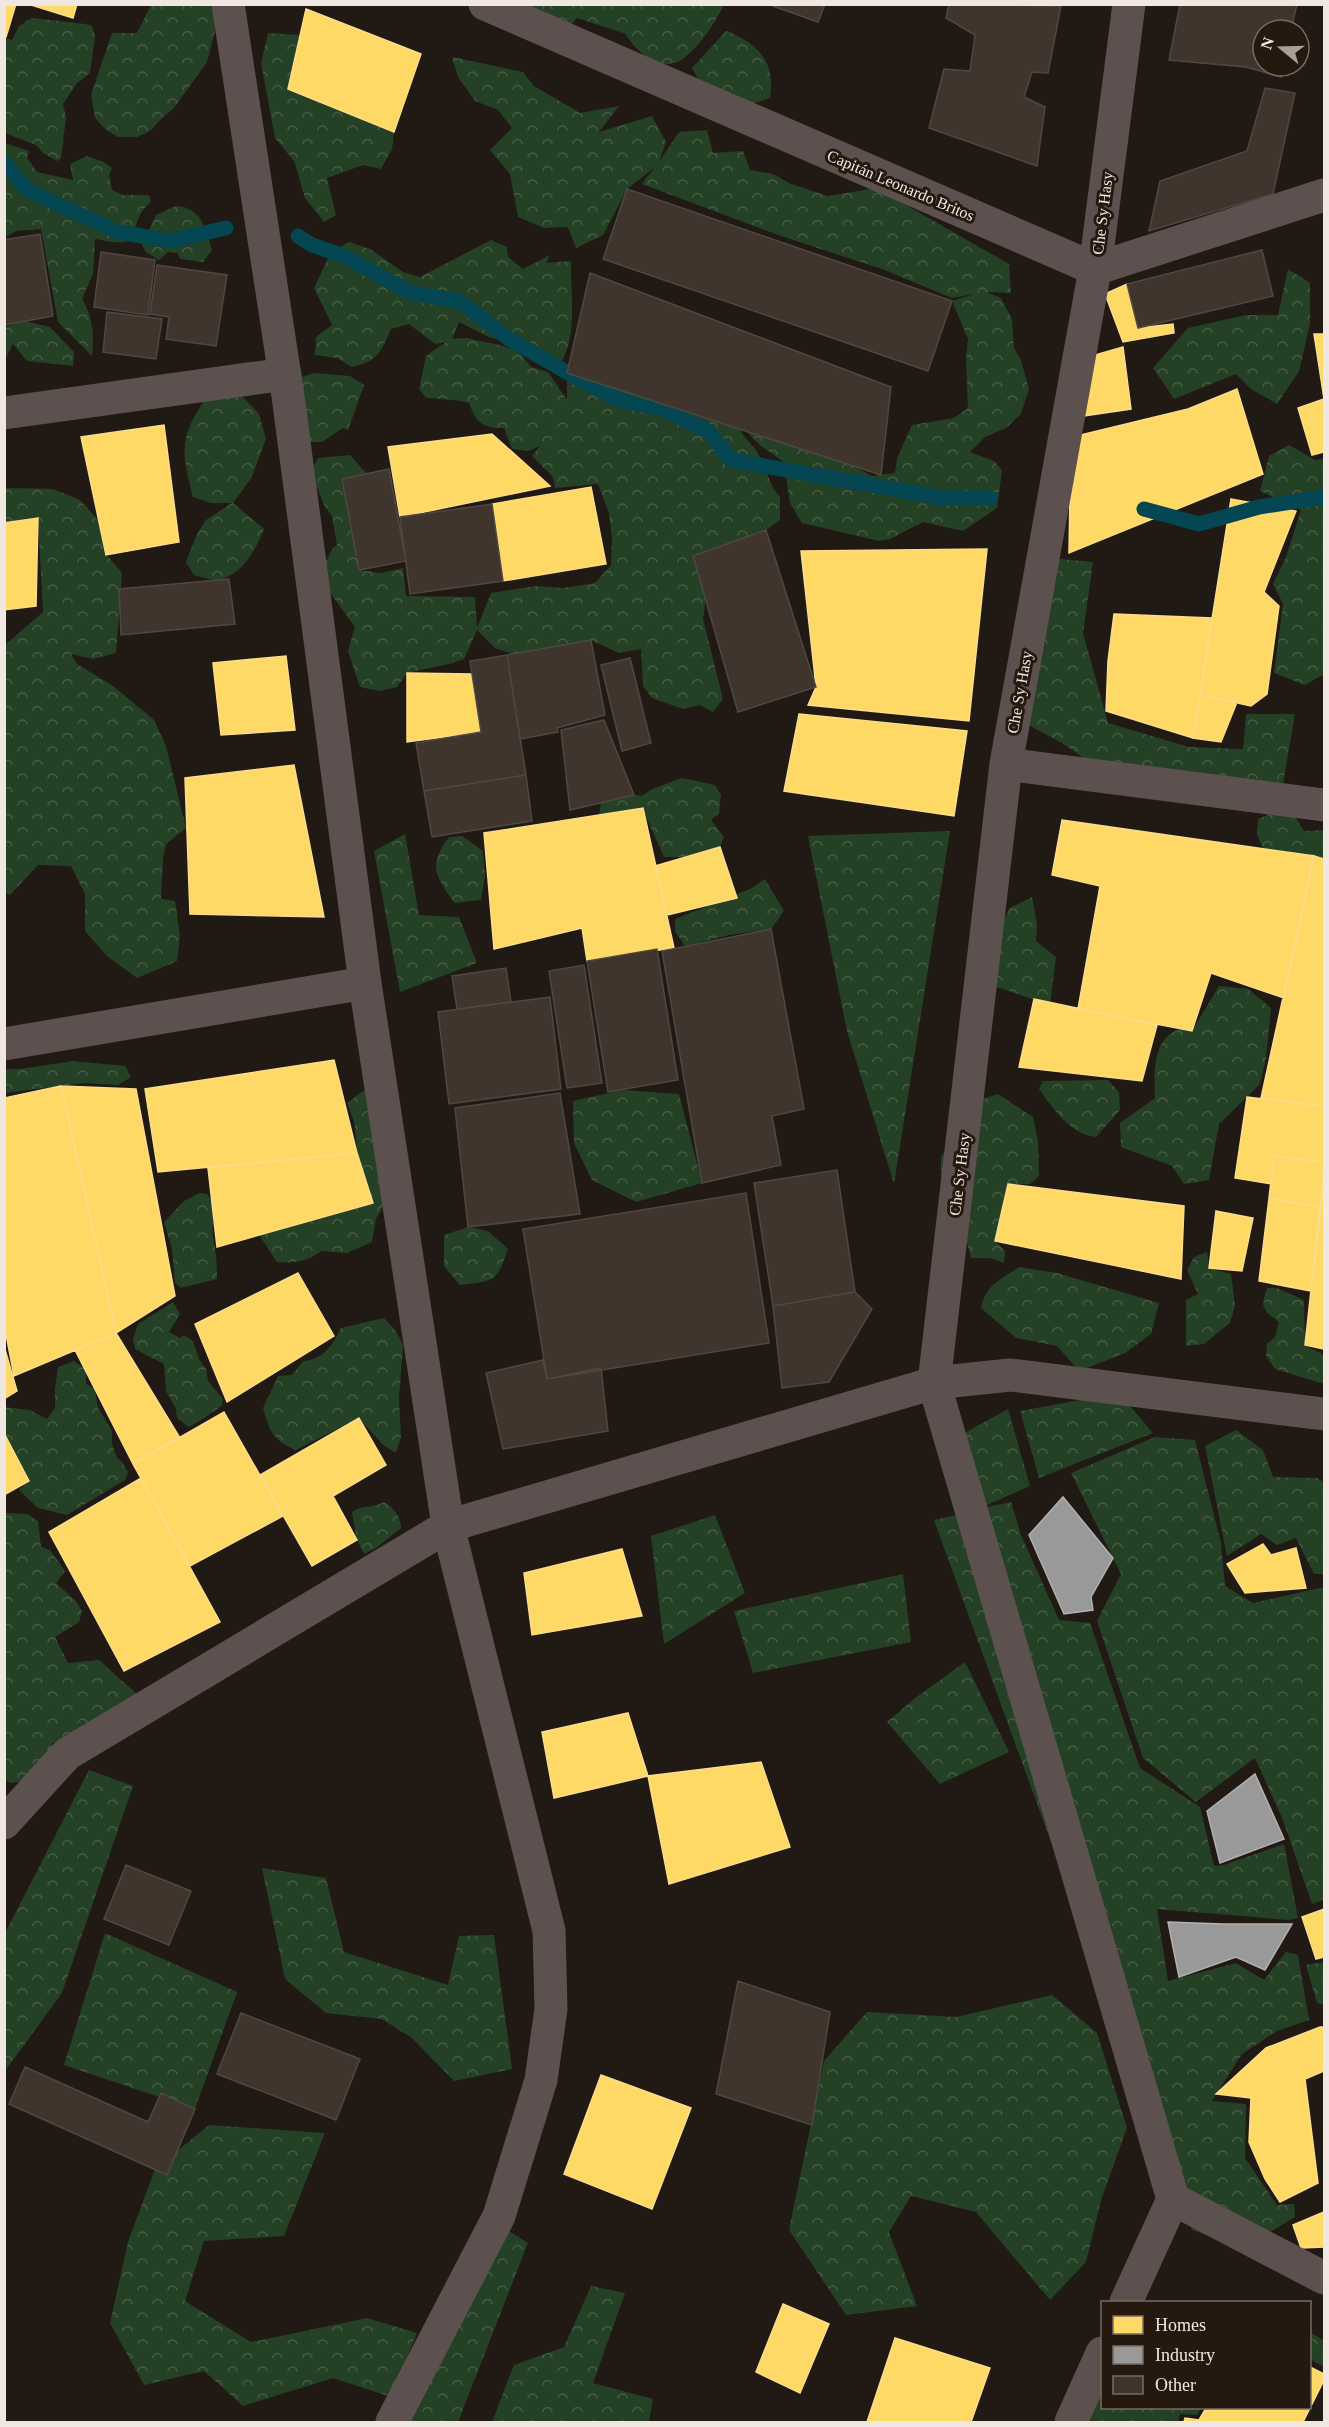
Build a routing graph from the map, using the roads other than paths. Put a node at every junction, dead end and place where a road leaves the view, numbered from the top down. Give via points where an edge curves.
1 (228, 4) edge
2 (485, 4) edge
3 (1129, 4) edge
4 (1324, 195) edge
5 (1095, 269) junction
6 (285, 374) junction
7 (4, 412) edge
8 (1006, 764) junction
9 (1324, 805) edge
10 (365, 983) junction
11 (4, 1044) edge
12 (934, 1383) junction
13 (1324, 1414) edge
14 (448, 1526) junction
15 (4, 1823) edge
16 (1173, 2199) junction
17 (1324, 2278) edge
18 (1126, 2301) edge
19 (1101, 2355) edge
20 (392, 2422) edge
21 (1071, 2422) edge

1 - 6 street
2 - 5 street, Capitán Leonardo Britos
3 - 5 street, Che Sy Hasy
4 - 5 street
5 - 8 street, Che Sy Hasy
6 - 7 street
6 - 10 street
8 - 9 street
8 - 12 street, Che Sy Hasy
10 - 11 street
10 - 14 street
12 - 13 street via 1010,1375
12 - 14 street
12 - 16 street
14 - 15 street via 67,1755
14 - 20 street via 549,1931 551,2009 541,2080 499,2216
16 - 17 street
16 - 18 street
19 - 21 street

